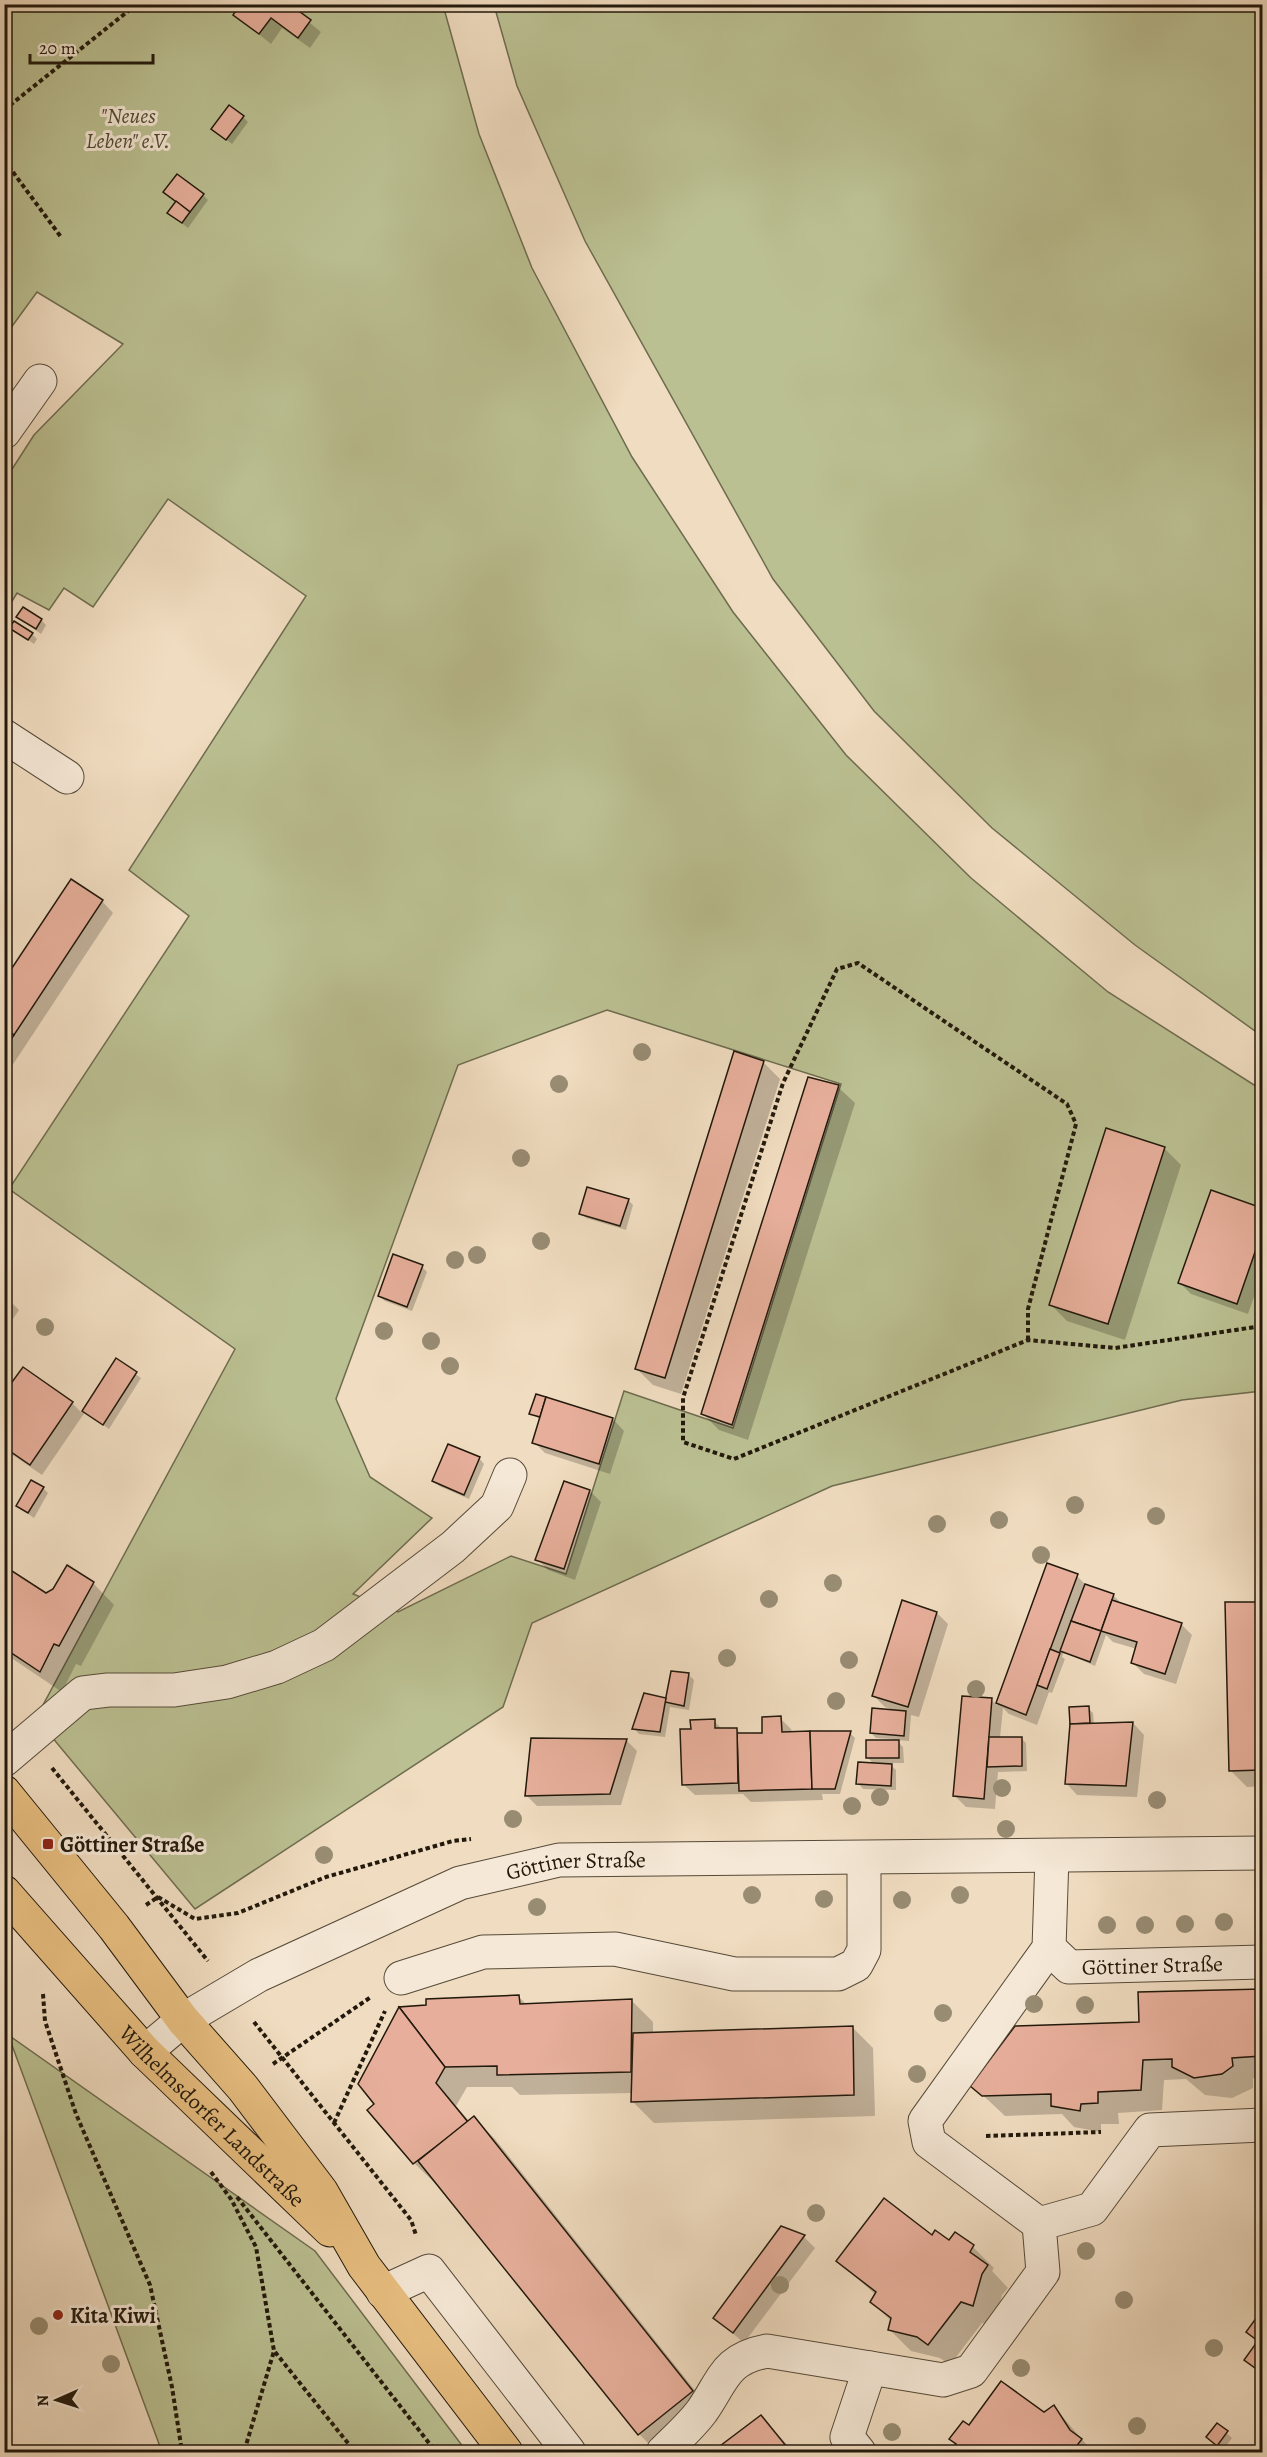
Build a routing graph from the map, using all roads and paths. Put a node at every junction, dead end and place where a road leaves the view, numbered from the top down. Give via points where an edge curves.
1 (137, 4) edge
2 (4, 110) edge
3 (4, 160) edge
4 (61, 237) dead end
5 (40, 381) dead end
6 (4, 432) edge
7 (4, 736) edge
8 (67, 777) dead end
9 (1263, 1326) edge
10 (1028, 1340) junction
11 (510, 1475) dead end
12 (28, 1738) junction
13 (4, 1760) edge
14 (4, 1792) edge
15 (1263, 1853) edge
16 (1052, 1856) junction
17 (864, 1858) junction
18 (4, 1892) edge
19 (158, 1898) dead end
20 (1049, 1948) junction
21 (1263, 1962) edge
22 (401, 1978) junction
23 (42, 1990) dead end
24 (183, 2020) junction
25 (145, 2052) junction
26 (334, 2123) junction
27 (1263, 2125) edge
28 (1150, 2130) junction
29 (929, 2142) junction
30 (1039, 2224) junction
31 (429, 2271) junction
32 (374, 2279) junction
33 (274, 2351) junction
34 (870, 2368) junction
35 (182, 2452) edge
36 (244, 2452) edge
37 (355, 2452) edge
38 (436, 2452) edge
39 (506, 2452) edge
40 (568, 2452) edge
41 (663, 2452) edge
42 (859, 2452) edge

1 - 2 path
3 - 4 path
5 - 6 street
7 - 8 street
9 - 10 path via 1115,1348
10 - 10 path via 1028,1309 1076,1124 1067,1104 858,963 837,969 783,1083 683,1398 683,1442 734,1459
11 - 12 street via 497,1506 453,1548 324,1645 277,1667 227,1682 174,1690 83,1693
12 - 13 street
12 - 19 path via 66,1790
14 - 24 main road, Wilhelmsdorfer Landstraße via 114,1927
15 - 16 street, Göttiner Straße
16 - 17 street, Göttiner Straße
16 - 20 street, Göttiner Straße
17 - 22 street via 864,1950 856,1965 838,1974 734,1974 615,1949 483,1952
17 - 24 street, Göttiner Straße via 559,1860 460,1883 259,1975
18 - 25 main road, Wilhelmsdorfer Landstraße
20 - 21 street, Göttiner Straße via 1069,1967
20 - 29 street, Göttiner Straße via 925,2121
22 - 26 path
22 - 26 path via 280,2058
23 - 35 path via 45,2020 76,2114 150,2285
24 - 25 street, Göttiner Straße
24 - 32 main road, Wilhelmsdorfer Landstraße via 243,2088 321,2191
25 - 32 main road, Wilhelmsdorfer Landstraße via 314,2214
26 - 31 path via 411,2220
27 - 28 street
28 - 29 path via 976,2136
28 - 30 street via 1092,2209
29 - 30 street
30 - 34 street via 1043,2272 971,2371 943,2380
31 - 32 street
31 - 40 street
32 - 39 main road, Wilhelmsdorfer Landstraße
33 - 36 path
33 - 37 path
33 - 38 path via 256,2247 209,2165
34 - 41 street via 767,2351 746,2355 726,2371 700,2413
34 - 42 street via 847,2437

